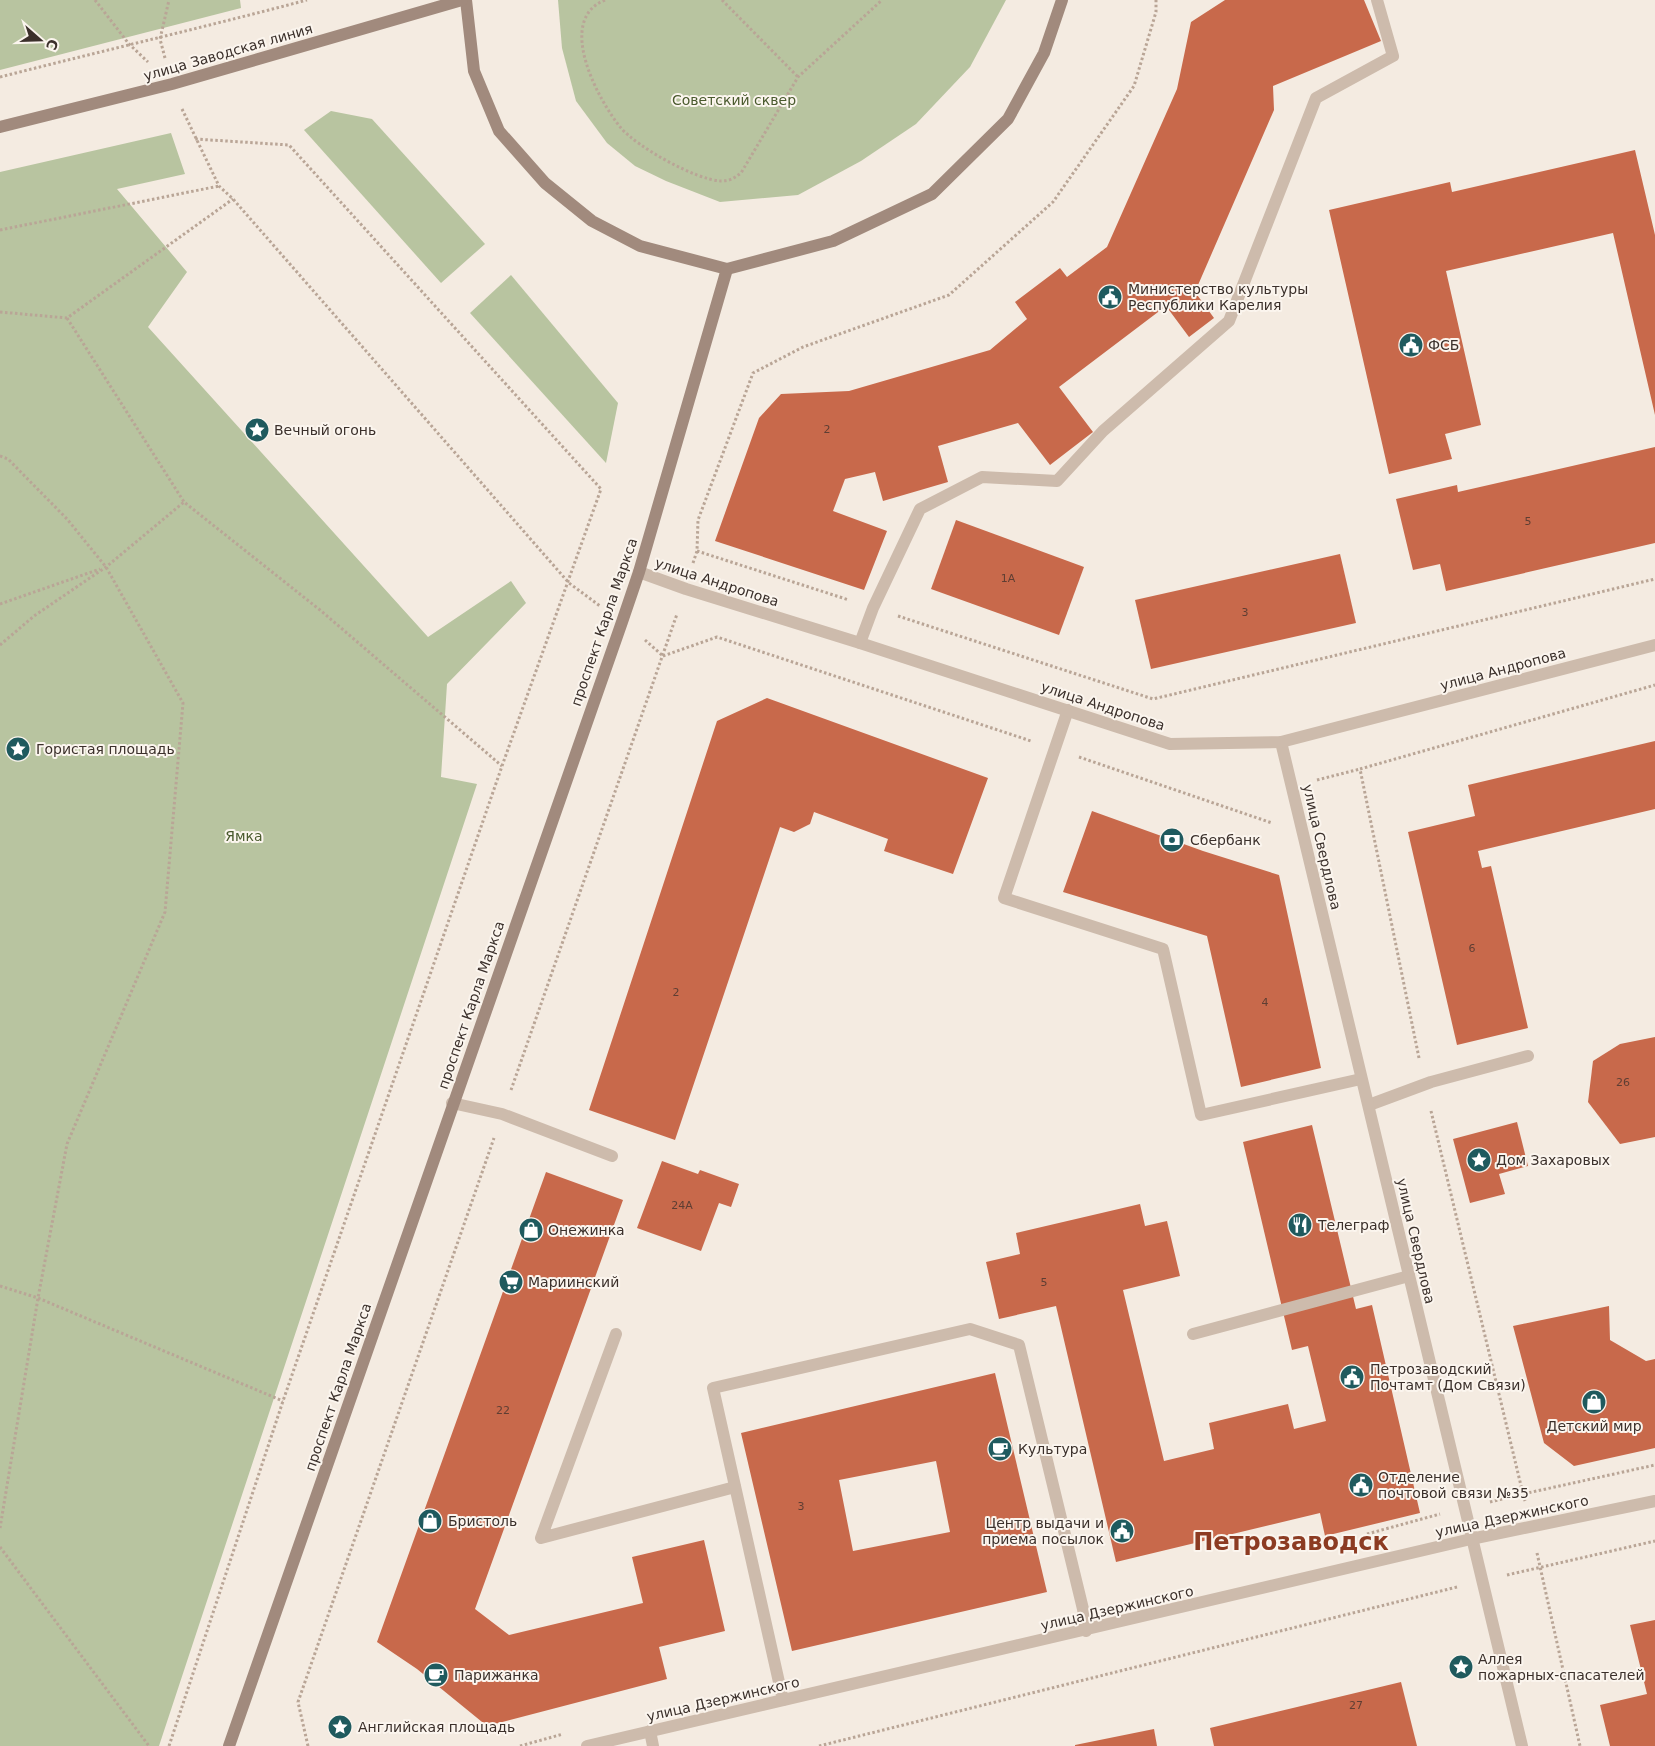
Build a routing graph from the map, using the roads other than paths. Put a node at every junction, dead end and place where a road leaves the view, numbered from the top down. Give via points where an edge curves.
1 (462, 0) edge
2 (466, 0) edge
3 (1062, 0) edge
4 (1377, 0) edge
5 (0, 127) edge
6 (727, 269) junction
7 (639, 572) junction
8 (860, 643) junction
9 (1655, 645) edge
10 (1068, 710) junction
11 (1281, 742) junction
12 (1528, 1056) dead end
13 (1360, 1079) junction
14 (452, 1103) junction
15 (1369, 1106) junction
16 (612, 1156) dead end
17 (1409, 1276) junction
18 (616, 1334) dead end
19 (1193, 1334) dead end
20 (735, 1488) junction
21 (1655, 1501) edge
22 (1471, 1539) junction
23 (1086, 1631) junction
24 (783, 1700) junction
25 (650, 1731) junction
26 (229, 1746) edge
27 (587, 1746) edge
28 (653, 1746) edge
29 (1522, 1746) edge

1 - 5 main road, улица Заводская линия via 172,84
2 - 6 main road via 474,71 499,131 544,183 592,221 640,246
3 - 6 main road via 1044,53 1008,119 932,194 833,241
4 - 8 street via 1393,56 1316,98 1229,321 1103,431 1057,482 982,478 920,509
6 - 7 main road, проспект Карла Маркса
7 - 8 street, улица Андропова
7 - 14 main road, проспект Карла Маркса
8 - 10 street, улица Андропова
9 - 11 street, улица Андропова
10 - 11 street, улица Андропова via 1170,744
10 - 13 street via 1004,898 1162,949 1201,1114
11 - 13 street, улица Свердлова
12 - 15 street via 1431,1082
13 - 15 street, улица Свердлова
14 - 16 street via 502,1114
14 - 26 main road, проспект Карла Маркса
15 - 17 street, улица Свердлова
17 - 19 street
17 - 22 street, улица Свердлова
18 - 20 street via 541,1538
20 - 23 street via 712,1388 970,1329 1018,1345
20 - 24 street
21 - 22 street, улица Дзержинского
22 - 23 street, улица Дзержинского
22 - 29 street, улица Свердлова
23 - 24 street, улица Дзержинского
24 - 25 street, улица Дзержинского
25 - 27 street, улица Дзержинского
25 - 28 street

